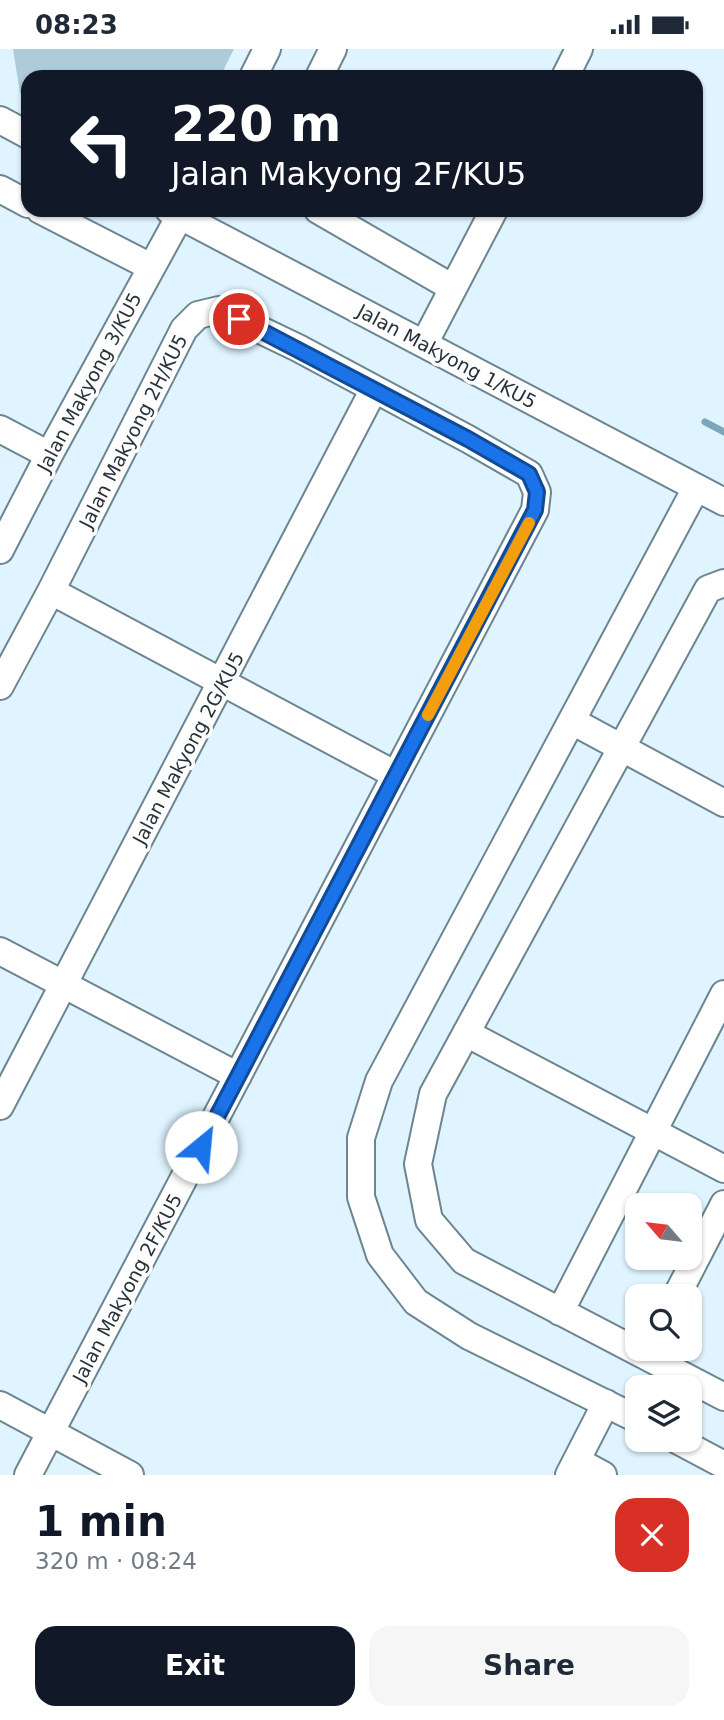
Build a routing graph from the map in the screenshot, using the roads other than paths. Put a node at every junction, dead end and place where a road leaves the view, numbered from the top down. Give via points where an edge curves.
1 (267, 49) edge
2 (333, 49) edge
3 (579, 49) edge
4 (256, 70) edge
5 (322, 70) edge
6 (568, 70) edge
7 (0, 120) edge
8 (21, 131) edge
9 (0, 189) edge
10 (21, 200) edge
11 (54, 217) edge
12 (176, 217) edge
13 (187, 217) edge
14 (330, 217) edge
15 (490, 217) edge
16 (151, 267) junction
17 (453, 288) junction
18 (424, 344) junction
19 (374, 389) junction
20 (0, 429) edge
21 (49, 455) junction
22 (696, 488) junction
23 (724, 502) edge
24 (0, 550) edge
25 (724, 583) edge
26 (51, 591) junction
27 (223, 682) junction
28 (0, 686) edge
29 (572, 721) junction
30 (621, 747) junction
31 (396, 775) junction
32 (724, 803) edge
33 (0, 951) edge
34 (63, 985) junction
35 (724, 994) edge
36 (466, 1033) junction
37 (238, 1076) junction
38 (0, 1106) edge
39 (653, 1131) junction
40 (724, 1169) edge
41 (724, 1204) edge
42 (683, 1284) edge
43 (560, 1311) junction
44 (625, 1342) edge
45 (661, 1361) edge
46 (724, 1397) edge
47 (606, 1403) junction
48 (0, 1405) edge
49 (625, 1413) edge
50 (52, 1433) junction
51 (700, 1452) edge
52 (724, 1465) edge
53 (573, 1468) edge
54 (28, 1475) edge
55 (130, 1475) edge
56 (603, 1475) edge

1 - 4 street
2 - 5 street
3 - 6 street
7 - 8 street
9 - 10 street
11 - 16 street
12 - 16 street, Jalan Makyong 3/KU5
13 - 18 street, Jalan Makyong 1/KU5
14 - 17 street
15 - 17 street
16 - 21 street, Jalan Makyong 3/KU5
17 - 18 street
18 - 22 street, Jalan Makyong 1/KU5
19 - 26 street, Jalan Makyong 2H/KU5 via 219,310 198,314 184,329
19 - 27 street, Jalan Makyong 2G/KU5
19 - 31 street, Jalan Makyong 2F/KU5 via 529,474 537,492 535,510
20 - 21 street
21 - 24 street, Jalan Makyong 3/KU5
22 - 23 street, Jalan Makyong 1/KU5
22 - 29 street
25 - 30 street via 708,589
26 - 27 street
26 - 28 street, Jalan Makyong 2H/KU5
27 - 31 street
27 - 34 street, Jalan Makyong 2G/KU5
29 - 30 street
29 - 47 street via 379,1081 361,1138 361,1196 380,1255 416,1302 469,1336
30 - 32 street
30 - 36 street
31 - 37 street, Jalan Makyong 2F/KU5
33 - 34 street
34 - 37 street
34 - 38 street, Jalan Makyong 2G/KU5
35 - 39 street
36 - 39 street
36 - 43 street via 433,1094 418,1164 429,1220 464,1261
37 - 50 street, Jalan Makyong 2F/KU5
39 - 40 street
39 - 43 street
41 - 42 street
43 - 44 street
45 - 46 street
47 - 49 street
47 - 53 street
48 - 50 street
50 - 54 street, Jalan Makyong 2F/KU5
50 - 55 street
51 - 52 street
53 - 56 street

